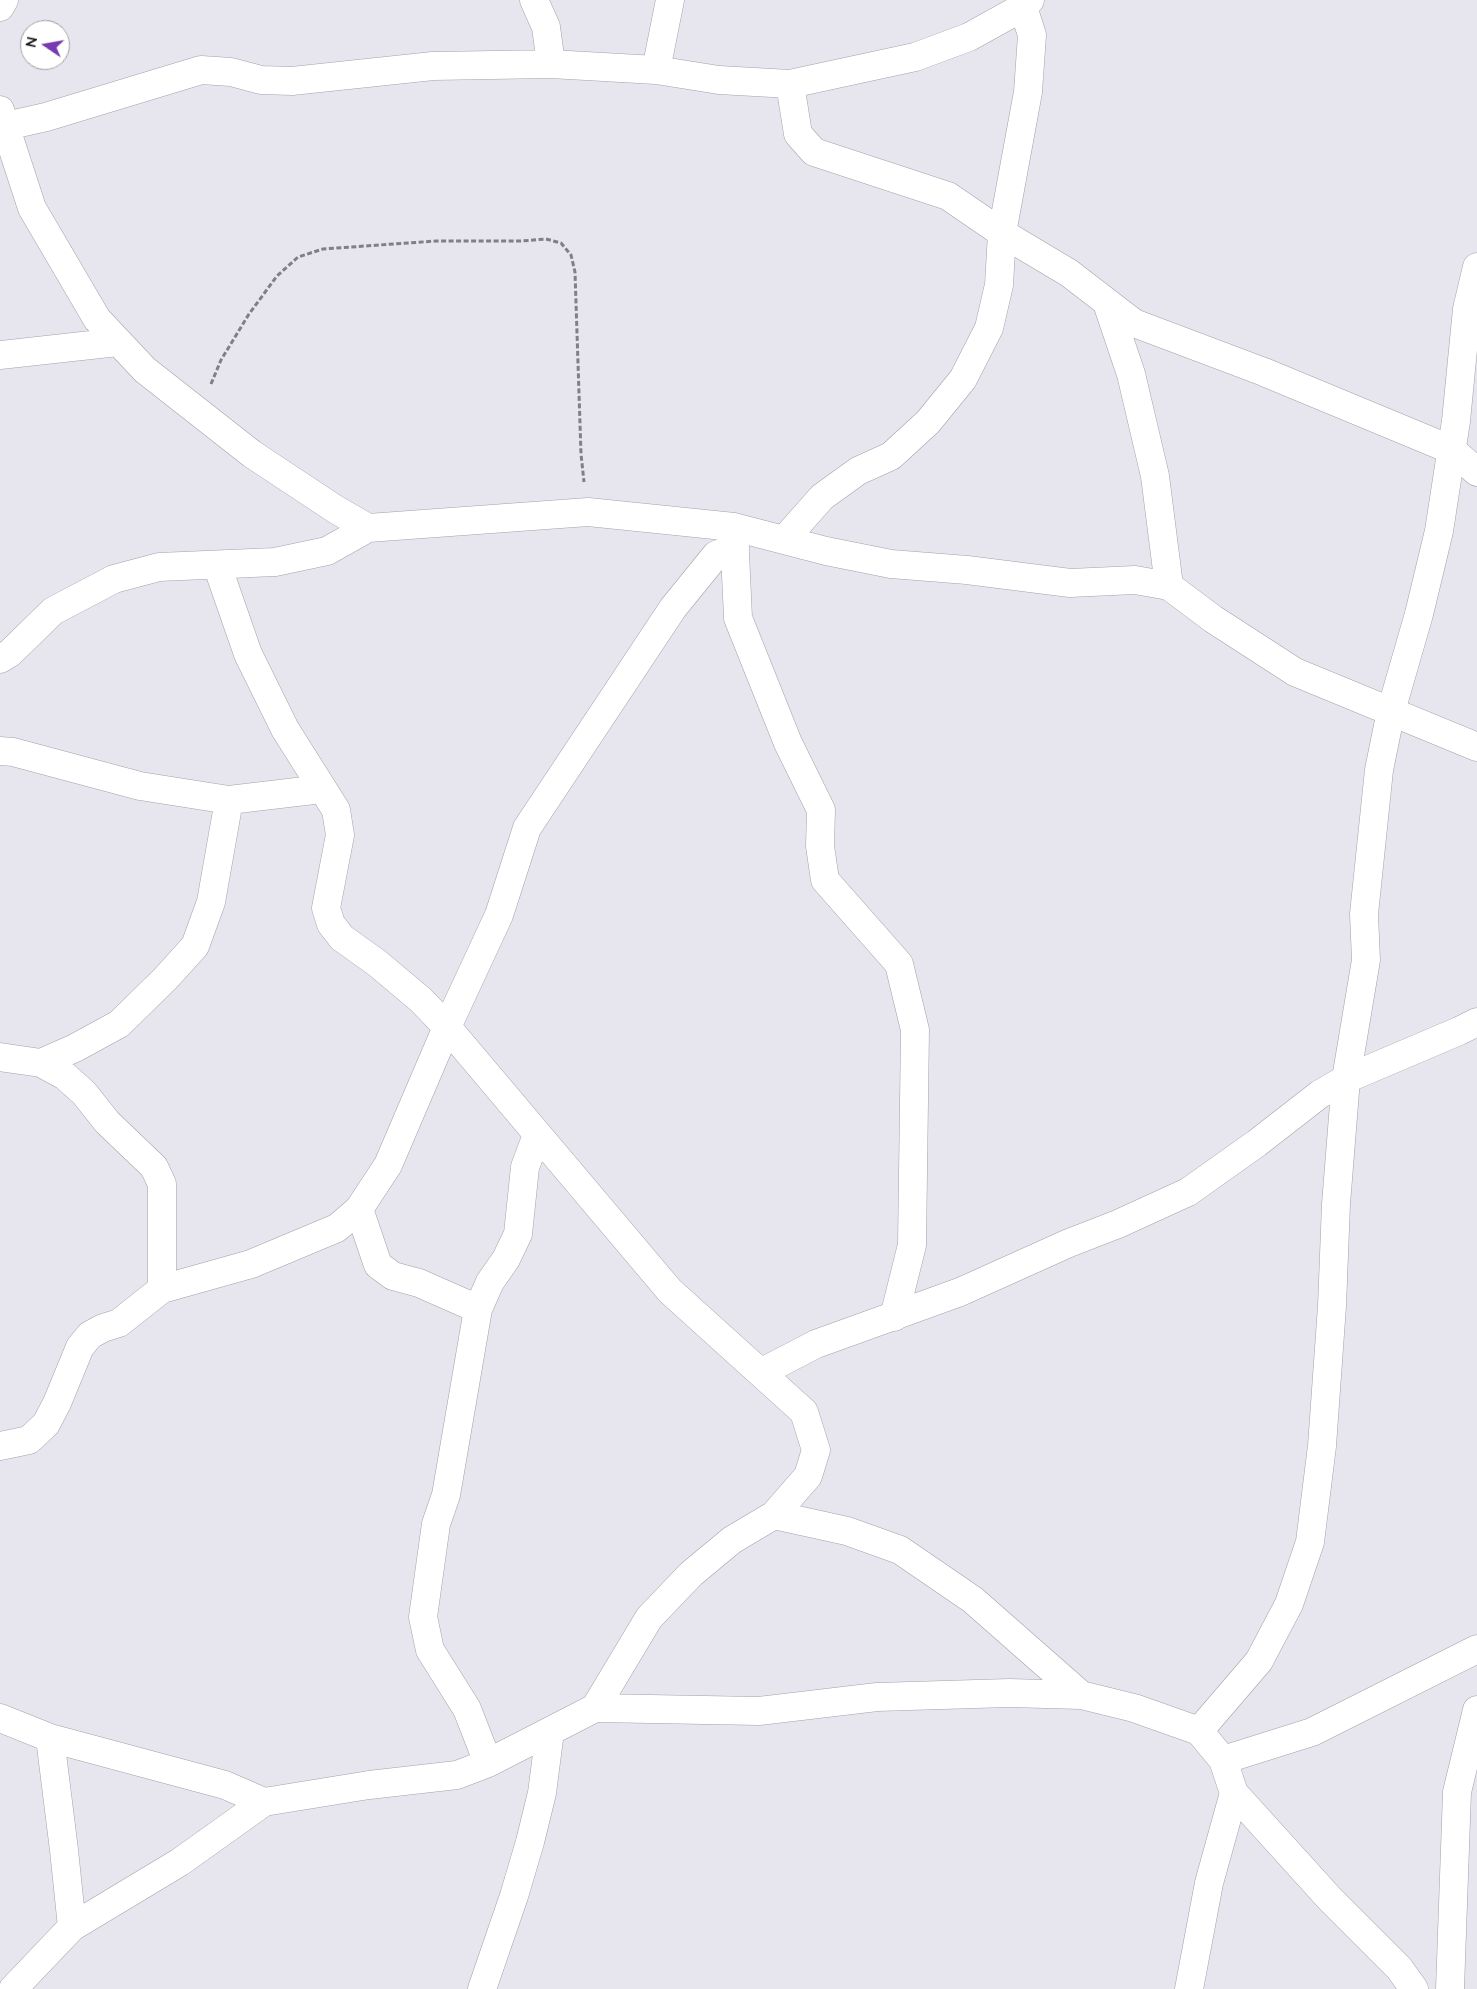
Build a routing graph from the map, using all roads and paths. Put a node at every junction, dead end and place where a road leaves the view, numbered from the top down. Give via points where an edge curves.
1 (4, 0) edge
2 (534, 0) edge
3 (670, 0) edge
4 (1026, 4) edge
5 (0, 7) edge
6 (552, 64) junction
7 (656, 70) junction
8 (790, 84) junction
9 (3, 118) edge
10 (1002, 233) junction
11 (1477, 268) edge
12 (1107, 303) junction
13 (118, 342) junction
14 (0, 355) edge
15 (198, 412) junction
16 (1452, 450) junction
17 (1477, 472) edge
18 (588, 512) junction
19 (368, 528) junction
20 (734, 538) junction
21 (784, 540) junction
22 (217, 565) junction
23 (1170, 586) junction
24 (0, 660) edge
25 (1391, 710) junction
26 (1477, 747) edge
27 (0, 750) edge
28 (322, 789) junction
29 (228, 800) junction
30 (1477, 1022) edge
31 (448, 1027) junction
32 (0, 1057) edge
33 (41, 1063) junction
34 (1346, 1079) junction
35 (537, 1134) junction
36 (359, 1209) junction
37 (162, 1289) junction
38 (478, 1309) junction
39 (894, 1317) junction
40 (762, 1372) junction
41 (0, 1446) edge
42 (774, 1515) junction
43 (1477, 1650) edge
44 (1081, 1695) junction
45 (595, 1708) junction
46 (1477, 1710) edge
47 (0, 1718) edge
48 (550, 1731) junction
49 (1200, 1731) junction
50 (50, 1738) junction
51 (1222, 1760) junction
52 (488, 1763) junction
53 (1234, 1793) junction
54 (264, 1802) junction
55 (72, 1927) junction
56 (12, 1989) edge
57 (482, 1989) edge
58 (1189, 1989) edge
59 (1414, 1989) edge
60 (1450, 1989) edge

1 - 5 street
2 - 6 street via 546,27
3 - 7 street
4 - 8 street via 969,37 915,58
4 - 10 street via 1032,34 1028,92
6 - 7 street
6 - 9 street via 433,66 292,81 262,80 231,72 201,70 46,117
7 - 8 street via 719,80
8 - 10 street via 798,134 814,152 948,196
9 - 13 street via 32,208 98,319
10 - 12 street via 1069,273
10 - 21 street via 999,285 989,328 962,379 928,422 891,456 858,471 822,497
11 - 16 street via 1467,309
12 - 16 street via 1134,323 1264,372
12 - 23 street via 1131,374 1155,476
13 - 14 street
13 - 15 street via 145,370
15 - 18 path via 222,360 249,314 277,276 298,257 323,249 436,241 546,239 561,243 571,255 575,272 581,454
15 - 19 street via 252,454
16 - 17 street
16 - 25 street via 1419,614
18 - 19 street
18 - 20 street
19 - 22 street via 327,551 275,562
20 - 21 street
20 - 31 street via 673,608 527,828 499,915
20 - 39 street via 738,618 788,743 820,810 820,846 825,880 899,964 915,1030 912,1245
21 - 23 street via 891,564 1070,583 1135,580
22 - 24 street via 159,567 114,579 53,610
22 - 28 street via 248,654 285,729
23 - 25 street via 1213,619 1295,672
25 - 26 street
25 - 34 street via 1379,770 1371,843 1364,914 1366,960
27 - 29 street via 140,786
28 - 29 street
28 - 31 street via 336,810 340,835 326,908 331,924 342,938 377,963
29 - 33 street via 211,902 195,946 119,1024
30 - 34 street
31 - 35 street
31 - 36 street via 388,1165
32 - 33 street
33 - 37 street via 65,1076 84,1093 154,1167 162,1184
34 - 39 street via 1320,1094 1188,1192 960,1292
34 - 49 street via 1322,1446 1310,1542 1290,1604 1260,1661
35 - 38 street via 525,1167 518,1234
35 - 40 street via 670,1291
36 - 37 street via 336,1228 251,1264
36 - 38 street via 378,1265 393,1276 419,1283
37 - 41 street via 119,1323 90,1335 80,1347 46,1424 29,1440
38 - 52 street via 446,1495 436,1524 423,1617 430,1650 467,1709
39 - 40 street via 816,1344
40 - 42 street via 804,1412 816,1450 808,1476
42 - 44 street via 847,1531 900,1550 973,1600
42 - 45 street via 732,1540 691,1574 650,1618
43 - 51 street via 1312,1732
44 - 45 street via 1009,1693 877,1697 759,1711
44 - 49 street via 1134,1708
45 - 48 street
46 - 60 street via 1457,1792
47 - 50 street
48 - 52 street
48 - 57 street via 542,1793 530,1842
49 - 51 street
50 - 54 street via 224,1785
50 - 55 street
51 - 53 street
52 - 54 street via 457,1775 369,1784
53 - 58 street via 1209,1883
53 - 59 street via 1330,1899 1399,1968
54 - 55 street via 180,1862
55 - 56 street

